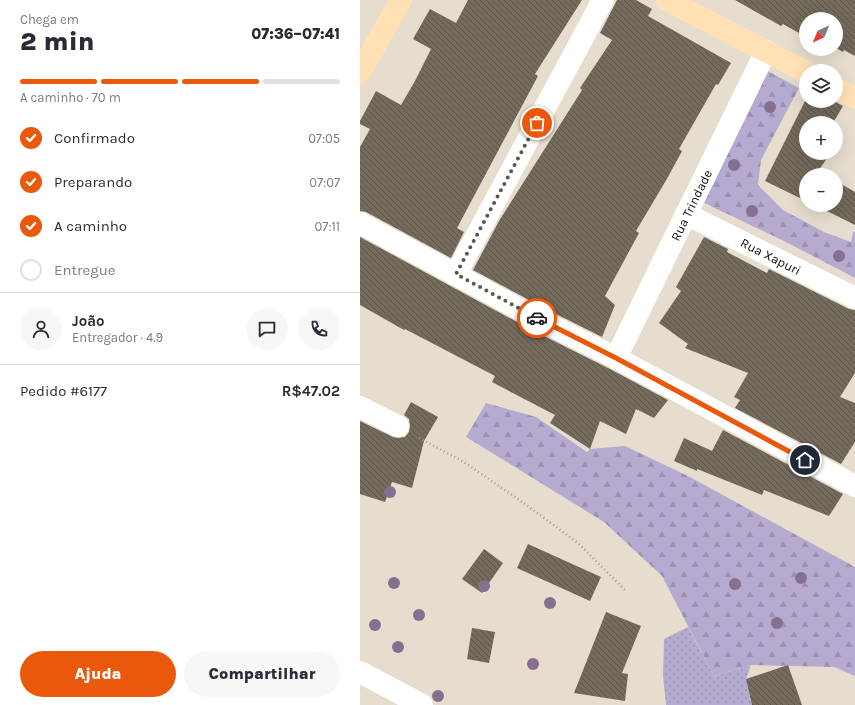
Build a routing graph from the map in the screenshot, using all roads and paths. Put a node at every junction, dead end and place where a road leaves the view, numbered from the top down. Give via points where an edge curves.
1 (401, 0) edge
2 (603, 0) edge
3 (667, 0) edge
4 (766, 51) junction
5 (799, 68) edge
6 (360, 72) edge
7 (843, 92) edge
8 (855, 98) edge
9 (686, 214) junction
10 (360, 223) edge
11 (456, 274) junction
12 (855, 298) edge
13 (616, 358) junction
14 (360, 407) edge
15 (398, 426) joint
16 (855, 486) edge
17 (625, 590) dead end
18 (360, 672) edge
19 (422, 705) edge

1 - 6 main road
2 - 11 street
3 - 4 main road
4 - 5 main road
4 - 9 street, Rua Trindade
7 - 8 main road
9 - 12 street, Rua Xapuri
9 - 13 street, Rua Trindade
10 - 11 street
11 - 13 street
13 - 16 street
14 - 15 street
15 - 17 path via 464,462 525,504 578,543
18 - 19 street

